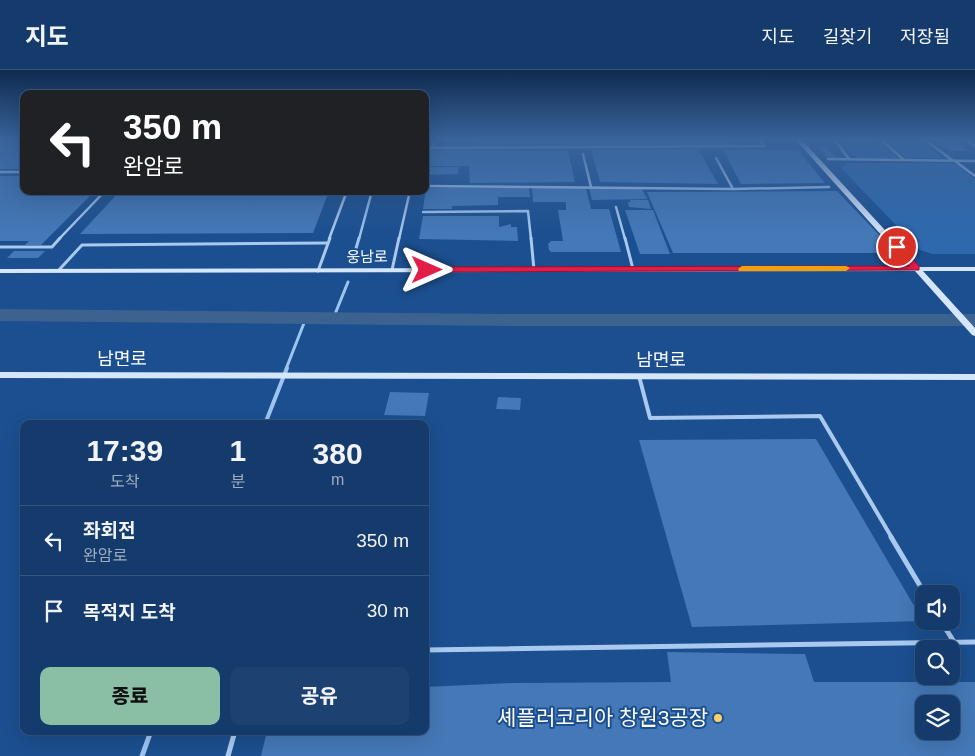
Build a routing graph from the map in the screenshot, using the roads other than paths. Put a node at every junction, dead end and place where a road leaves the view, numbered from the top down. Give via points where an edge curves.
1 (587, 171) edge
2 (723, 171) edge
3 (827, 171) edge
4 (0, 172) edge
5 (20, 172) edge
6 (429, 186) edge
7 (829, 187) dead end
8 (591, 188) junction
9 (733, 189) junction
10 (101, 195) edge
11 (346, 195) edge
12 (409, 195) edge
13 (616, 207) dead end
14 (423, 212) dead end
15 (328, 244) junction
16 (0, 247) edge
17 (916, 268) junction
18 (633, 269) junction
19 (975, 269) edge
20 (392, 270) junction
21 (534, 270) junction
22 (0, 271) edge
23 (58, 271) junction
24 (318, 271) junction
25 (975, 333) edge
26 (0, 375) edge
27 (639, 376) junction
28 (975, 377) edge
29 (920, 585) edge
30 (960, 642) edge
31 (975, 642) edge
32 (915, 643) edge
33 (429, 650) edge
34 (234, 735) edge
35 (228, 756) edge

1 - 8 lane
2 - 9 lane
3 - 17 street
4 - 5 lane
6 - 8 lane
7 - 9 lane
8 - 9 lane
10 - 16 lane via 52,247
11 - 15 lane
12 - 20 lane
13 - 18 lane
14 - 21 lane via 528,211
15 - 23 lane via 82,244
15 - 24 lane
17 - 18 street, 웅남로
17 - 19 street, 웅남로
17 - 25 street
18 - 21 street, 웅남로
20 - 21 street, 웅남로
20 - 24 street, 웅남로
22 - 23 street, 웅남로
23 - 24 street, 웅남로
26 - 27 street, 남면로
27 - 28 street, 남면로
27 - 29 lane via 650,418 820,416
30 - 31 lane
32 - 33 lane
34 - 35 lane

